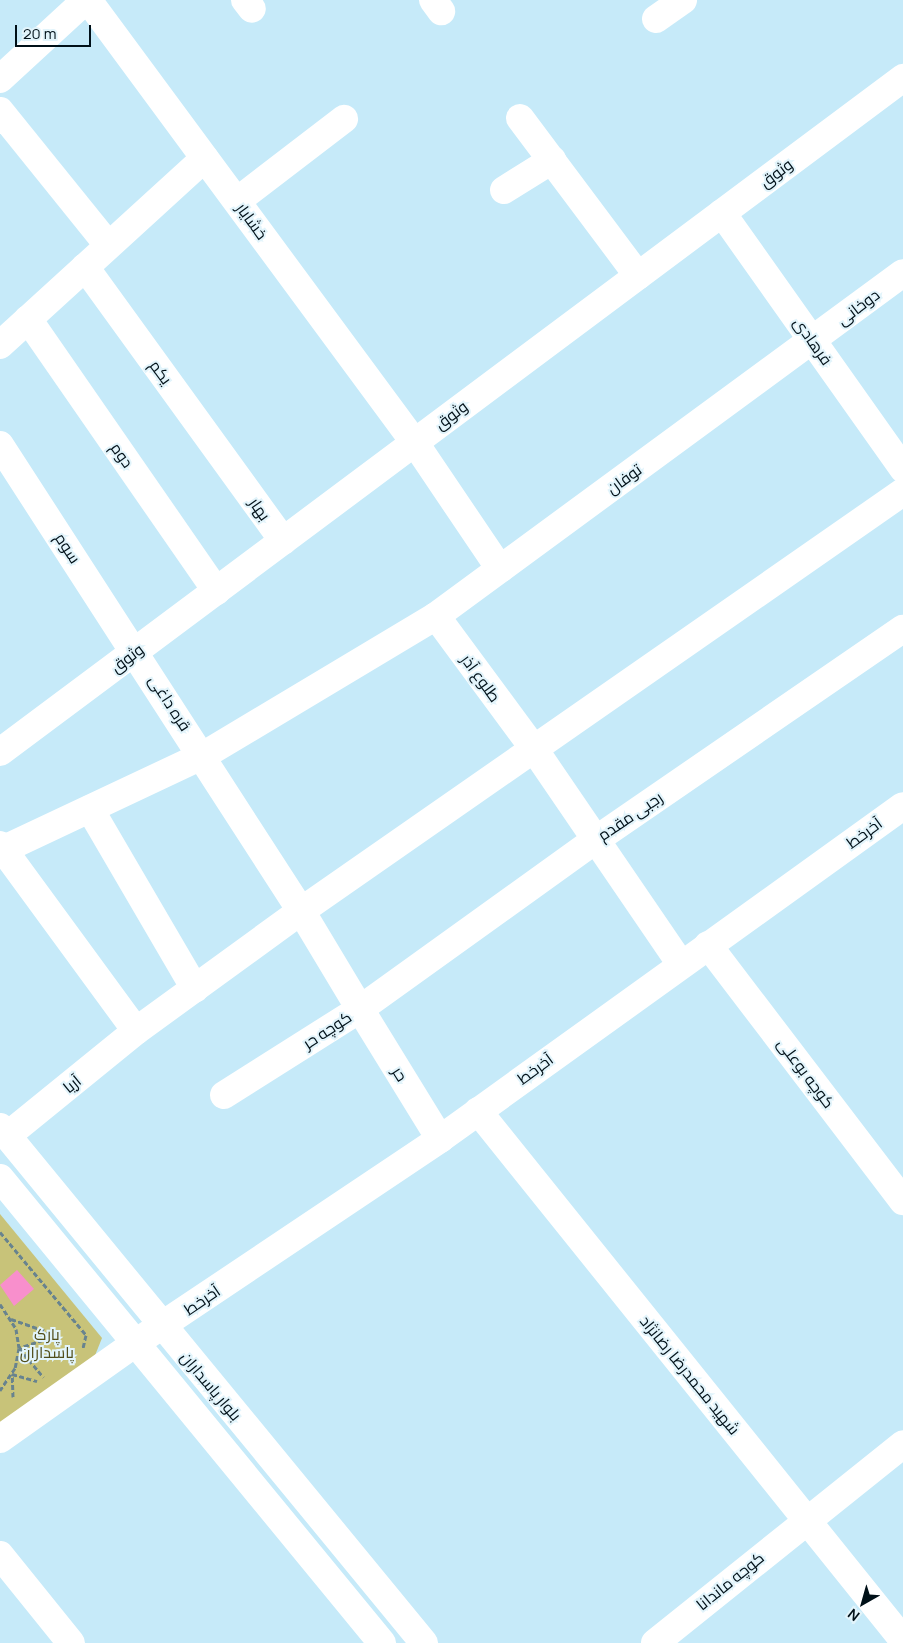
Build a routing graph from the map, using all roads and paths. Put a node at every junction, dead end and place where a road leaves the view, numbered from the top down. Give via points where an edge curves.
1 (87, 0) edge
2 (683, 0) edge
3 (656, 19) dead end
4 (0, 78) edge
5 (903, 78) edge
6 (0, 111) edge
7 (520, 118) dead end
8 (344, 119) dead end
9 (204, 158) junction
10 (552, 160) junction
11 (504, 190) dead end
12 (237, 201) junction
13 (722, 213) junction
14 (108, 245) junction
15 (85, 267) junction
16 (903, 273) edge
17 (638, 276) junction
18 (28, 319) junction
19 (813, 341) junction
20 (0, 345) edge
21 (415, 442) junction
22 (3, 458) edge
23 (903, 469) edge
24 (237, 477) joint
25 (903, 492) edge
26 (283, 541) junction
27 (500, 569) junction
28 (216, 591) junction
29 (436, 616) junction
30 (903, 630) edge
31 (136, 651) junction
32 (534, 749) junction
33 (0, 752) edge
34 (204, 755) junction
35 (903, 806) edge
36 (90, 809) junction
37 (597, 839) junction
38 (1, 849) edge
39 (302, 911) junction
40 (708, 945) junction
41 (680, 963) junction
42 (195, 989) junction
43 (360, 1009) junction
44 (136, 1031) junction
45 (224, 1096) dead end
46 (478, 1111) junction
47 (4, 1132) edge
48 (440, 1138) junction
49 (0, 1178) edge
50 (903, 1201) edge
51 (0, 1232) edge
52 (0, 1304) edge
53 (11, 1319) junction
54 (163, 1327) junction
55 (137, 1342) junction
56 (19, 1348) junction
57 (82, 1351) dead end
58 (12, 1374) junction
59 (0, 1390) edge
60 (14, 1408) dead end
61 (0, 1439) edge
62 (903, 1444) edge
63 (806, 1519) junction
64 (0, 1555) edge
65 (897, 1639) edge
66 (71, 1643) edge
67 (382, 1643) edge
68 (424, 1643) edge
69 (654, 1643) edge

1 - 4 street
1 - 9 street, خشایار
2 - 3 street
5 - 13 street, وثوق
6 - 14 street
7 - 10 street
8 - 12 street
9 - 12 street, خشایار
9 - 14 street
10 - 11 street
10 - 17 street
12 - 21 street, خشایار
13 - 17 street, وثوق
13 - 19 street, فرهادی
14 - 15 street
15 - 18 street
15 - 24 street, یکم
16 - 19 street, دوخانی
17 - 21 street, وثوق
18 - 20 street
18 - 28 street, دوم
19 - 23 street, فرهادی
19 - 27 street, توفان
21 - 26 street, وثوق
21 - 27 street, خشایار
22 - 31 street, سوم
24 - 26 street, بهار
25 - 32 street, آریا
26 - 28 street, وثوق
27 - 29 street, توفان
28 - 31 street, وثوق
29 - 32 street, طلوع آذر
29 - 34 street
30 - 37 street, رجبی مقدم
31 - 33 street, وثوق
31 - 34 street, قره داغی
32 - 37 street, طلوع آذر
32 - 39 street, آریا
34 - 36 street
34 - 39 street, قره داغی
35 - 40 street, آخرخط
36 - 38 street
36 - 42 street
37 - 41 street, طلوع آذر
37 - 43 street, رجبی مقدم
38 - 44 street
39 - 42 street, آریا
39 - 43 street, کوچه حر
40 - 41 street, آخرخط
40 - 50 street, کوچه بوعلی
41 - 46 street, آخرخط
42 - 44 street, آریا
43 - 45 street, کوچه حر
43 - 48 street, حر
44 - 47 street, آریا
46 - 48 street, آخرخط
46 - 63 street, شهید محمدرضا رضانژاد
47 - 54 street, بلوار پاسداران
48 - 54 street, آخرخط
49 - 55 street, بلوار پاسداران
51 - 57 path via 86,1335
52 - 53 path
53 - 56 path
53 - 56 path via 57,1335
54 - 55 street, آخرخط
54 - 68 street, بلوار پاسداران
55 - 61 street, آخرخط
55 - 67 street, بلوار پاسداران
56 - 58 path
56 - 58 path via 48,1384
58 - 59 path
58 - 60 path
62 - 63 street, کوچه ماندانا
63 - 65 street, شهید محمدرضا رضانژاد
63 - 69 street, کوچه ماندانا
64 - 66 street

